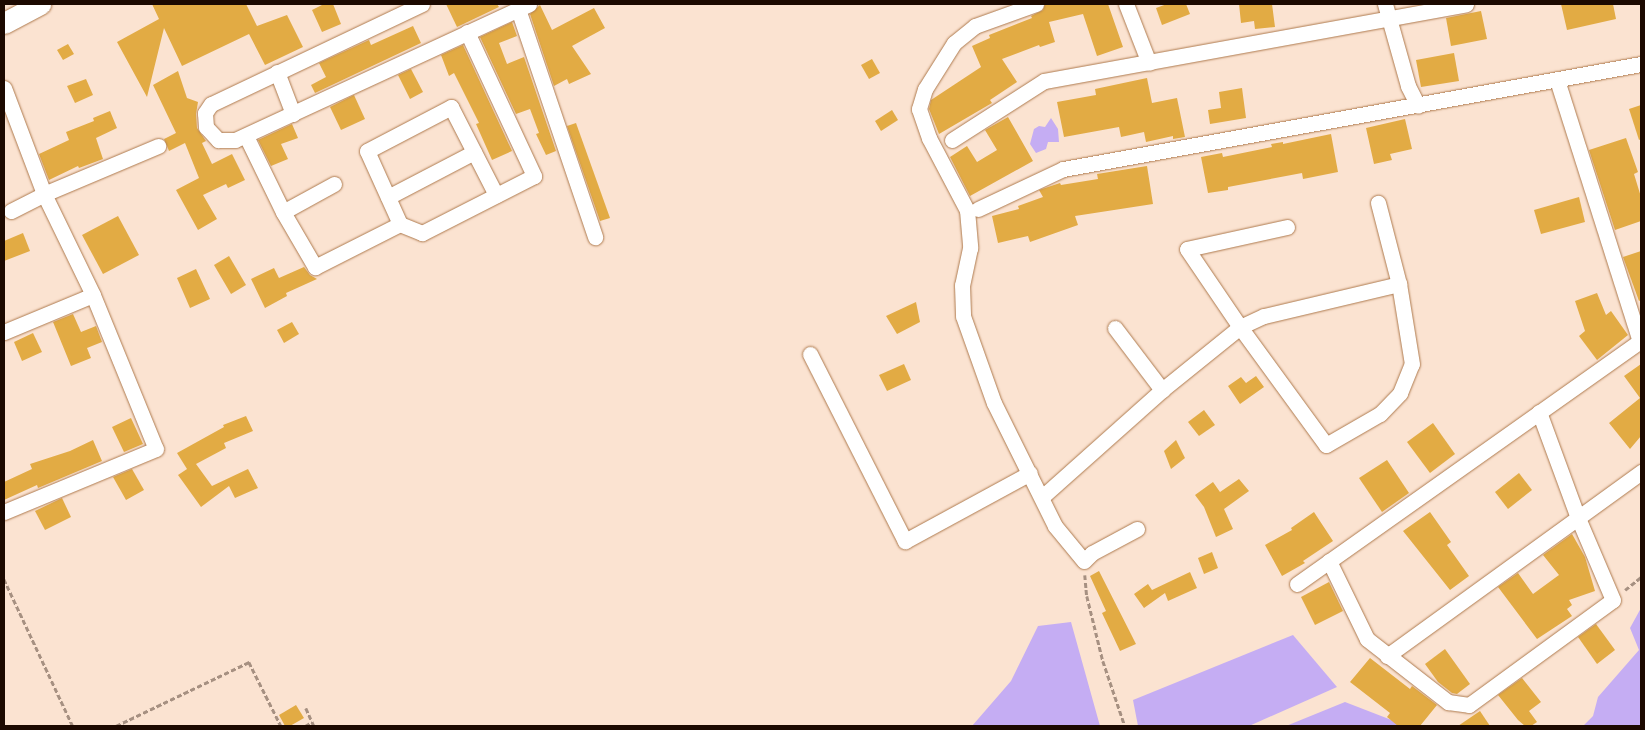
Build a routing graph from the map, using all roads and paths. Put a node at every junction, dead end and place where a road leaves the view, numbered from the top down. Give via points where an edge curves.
1 (40, 4) edge
2 (422, 4) edge
3 (1036, 4) edge
4 (1126, 4) edge
5 (1466, 4) edge
6 (524, 6) edge
7 (1388, 11) edge
8 (4, 23) edge
9 (467, 32) junction
10 (1150, 63) junction
11 (1641, 64) edge
12 (277, 72) junction
13 (1557, 80) junction
14 (4, 88) edge
15 (1418, 106) junction
16 (293, 114) junction
17 (246, 136) junction
18 (952, 140) dead end
19 (158, 146) dead end
20 (474, 152) junction
21 (334, 184) dead end
22 (44, 194) junction
23 (496, 195) junction
24 (388, 197) junction
25 (1378, 203) dead end
26 (978, 209) dead end
27 (11, 211) dead end
28 (283, 212) junction
29 (400, 224) junction
30 (1287, 227) dead end
31 (595, 237) dead end
32 (1399, 284) junction
33 (93, 294) junction
34 (1240, 327) junction
35 (1115, 328) dead end
36 (4, 332) edge
37 (1641, 340) edge
38 (810, 354) dead end
39 (1162, 390) junction
40 (1540, 412) junction
41 (1641, 472) edge
42 (1030, 473) junction
43 (1042, 497) junction
44 (4, 512) edge
45 (1578, 518) junction
46 (1136, 529) dead end
47 (1329, 561) junction
48 (1084, 562) junction
49 (1641, 577) edge
50 (4, 579) edge
51 (1298, 584) dead end
52 (1613, 600) junction
53 (1387, 656) junction
54 (306, 708) dead end
55 (312, 722) junction
56 (74, 726) edge
57 (116, 726) edge
58 (281, 726) edge
59 (304, 726) edge
60 (314, 726) edge
61 (1125, 726) edge

1 - 8 main road
2 - 12 street
3 - 42 street via 975,26 954,43 925,89 919,109 929,138 967,210 970,248 962,286 963,316 994,403
4 - 10 street
5 - 7 street
6 - 9 street
6 - 31 street
7 - 10 street
7 - 15 street via 1408,86
9 - 16 street
9 - 23 street via 534,176
10 - 18 street via 1044,81
11 - 13 street
12 - 16 street
12 - 17 street via 210,104 205,112 206,127 218,140
13 - 15 street
13 - 37 street
14 - 22 street
15 - 26 street via 1063,169
16 - 17 street
17 - 28 street
19 - 22 street
20 - 23 street
20 - 24 street
20 - 24 street via 451,107 367,151
21 - 28 street
22 - 27 street
22 - 33 street
23 - 29 street via 422,233
24 - 29 street
25 - 32 street
28 - 29 street via 316,267
30 - 34 street via 1188,249
32 - 34 street via 1264,316
32 - 34 street via 1412,364 1400,393 1380,414 1326,445
33 - 36 street
33 - 44 street via 156,449
34 - 39 street
35 - 39 street
37 - 40 street
38 - 42 street via 905,541
39 - 43 street
40 - 45 street
40 - 47 street
41 - 45 street
42 - 43 street
43 - 48 street via 1054,526
45 - 52 street
45 - 53 street
46 - 48 street via 1092,553
47 - 51 street
47 - 53 street via 1367,639
48 - 61 path via 1087,596 1103,661
49 - 52 path
50 - 56 path
52 - 53 street via 1469,705 1448,702
54 - 55 path
55 - 59 path
55 - 60 path
57 - 58 path via 249,662

